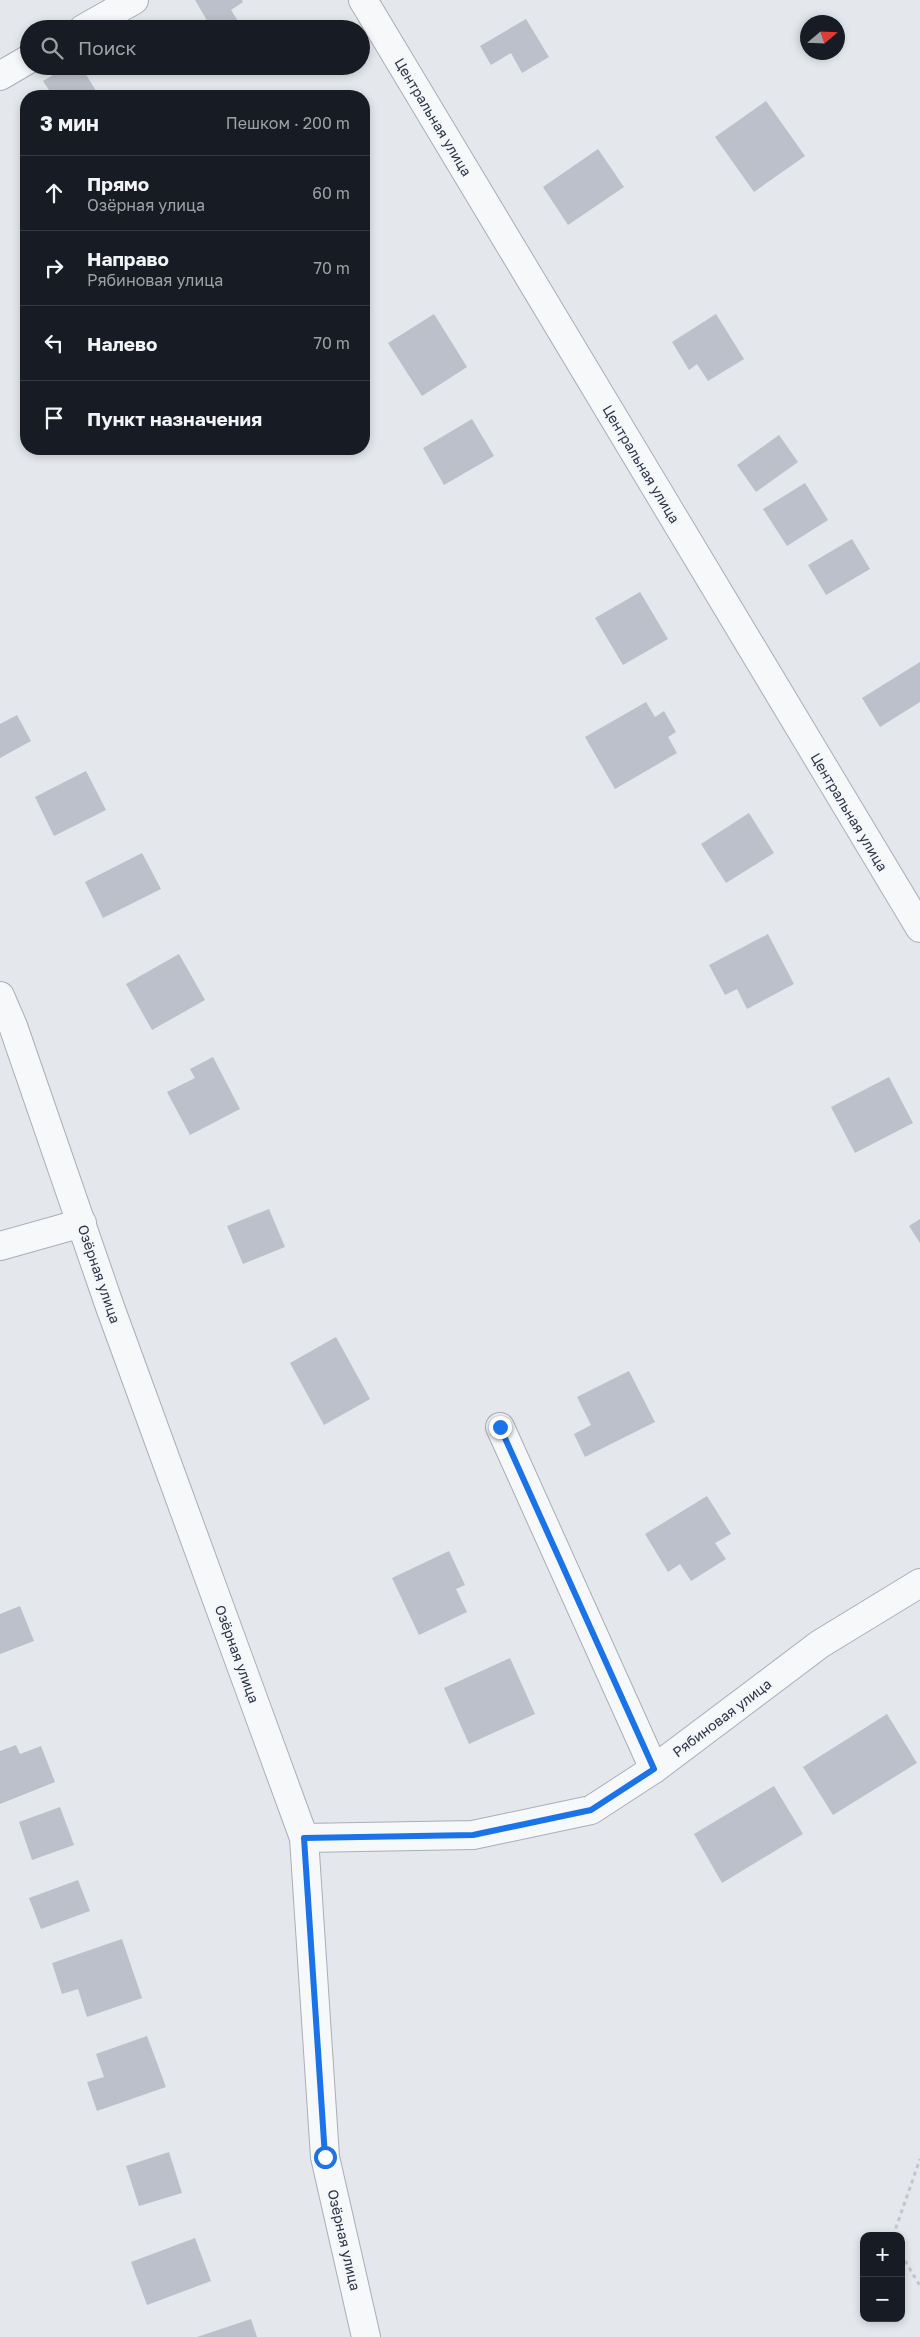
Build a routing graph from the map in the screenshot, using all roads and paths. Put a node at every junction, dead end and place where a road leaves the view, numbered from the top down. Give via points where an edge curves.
1 (134, 0) edge
2 (364, 0) edge
3 (99, 20) edge
4 (20, 64) edge
5 (0, 76) edge
6 (920, 928) edge
7 (0, 996) edge
8 (82, 1224) junction
9 (0, 1246) edge
10 (500, 1427) dead end
11 (920, 1583) edge
12 (654, 1769) junction
13 (304, 1838) junction
14 (920, 2159) edge
15 (894, 2232) edge
16 (905, 2261) edge
17 (920, 2286) edge
18 (366, 2337) edge

1 - 3 street
2 - 6 street, Центральная улица
4 - 5 street
7 - 8 street, Озёрная улица via 14,1026
8 - 9 street
8 - 13 street, Озёрная улица
10 - 12 street
11 - 12 street, Рябиновая улица via 820,1644
12 - 13 street, Рябиновая улица via 591,1810 473,1835
13 - 18 street, Озёрная улица via 325,2157
14 - 15 path
16 - 17 path

